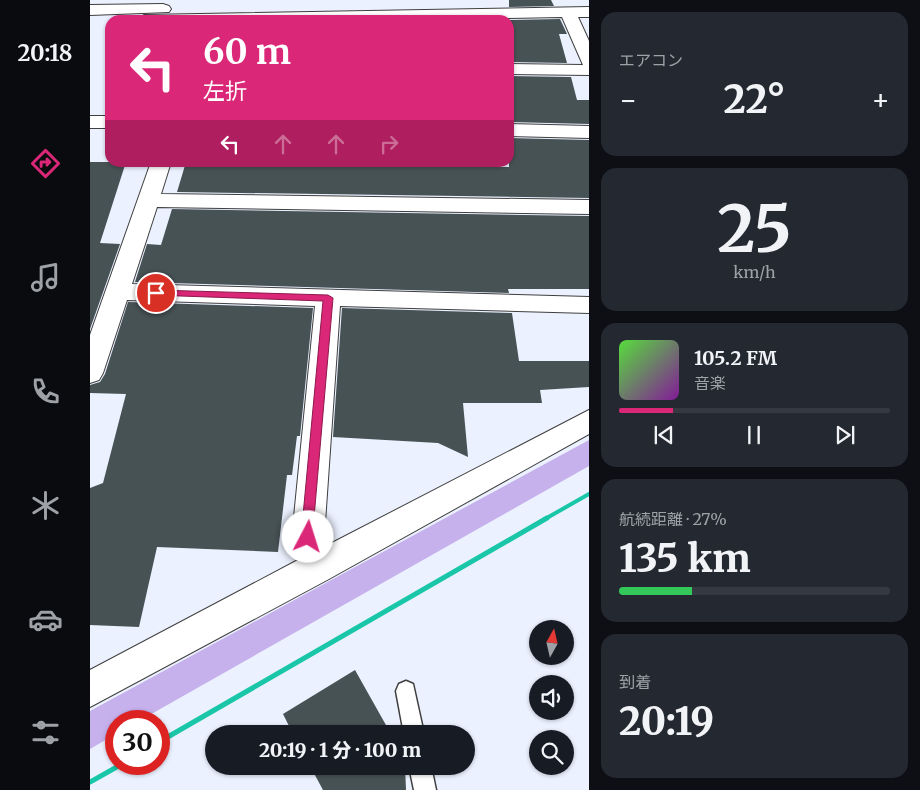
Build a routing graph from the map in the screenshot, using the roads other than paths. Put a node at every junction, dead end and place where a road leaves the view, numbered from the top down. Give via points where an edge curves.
1 (506, 7) edge
2 (364, 8) edge
3 (589, 12) edge
4 (210, 13) edge
5 (568, 13) junction
6 (178, 15) edge
7 (191, 15) edge
8 (589, 61) edge
9 (514, 69) edge
10 (589, 70) edge
11 (90, 122) edge
12 (105, 122) edge
13 (514, 130) edge
14 (589, 132) edge
15 (159, 167) edge
16 (148, 200) junction
17 (589, 207) edge
18 (117, 292) junction
19 (328, 298) junction
20 (589, 305) edge
21 (90, 373) edge
22 (589, 421) edge
23 (317, 569) junction
24 (90, 689) edge
25 (406, 691) dead end
26 (412, 725) edge
27 (422, 775) edge
28 (424, 790) edge

1 - 2 street
1 - 5 street
2 - 4 street
3 - 5 street
4 - 6 street
4 - 7 street
5 - 8 street
9 - 10 street
11 - 12 street
13 - 14 street
15 - 16 street
16 - 17 street
16 - 18 street
18 - 19 street
18 - 21 street
19 - 20 street
19 - 23 street via 308,537
22 - 23 street
23 - 24 street
25 - 26 lane
27 - 28 lane

